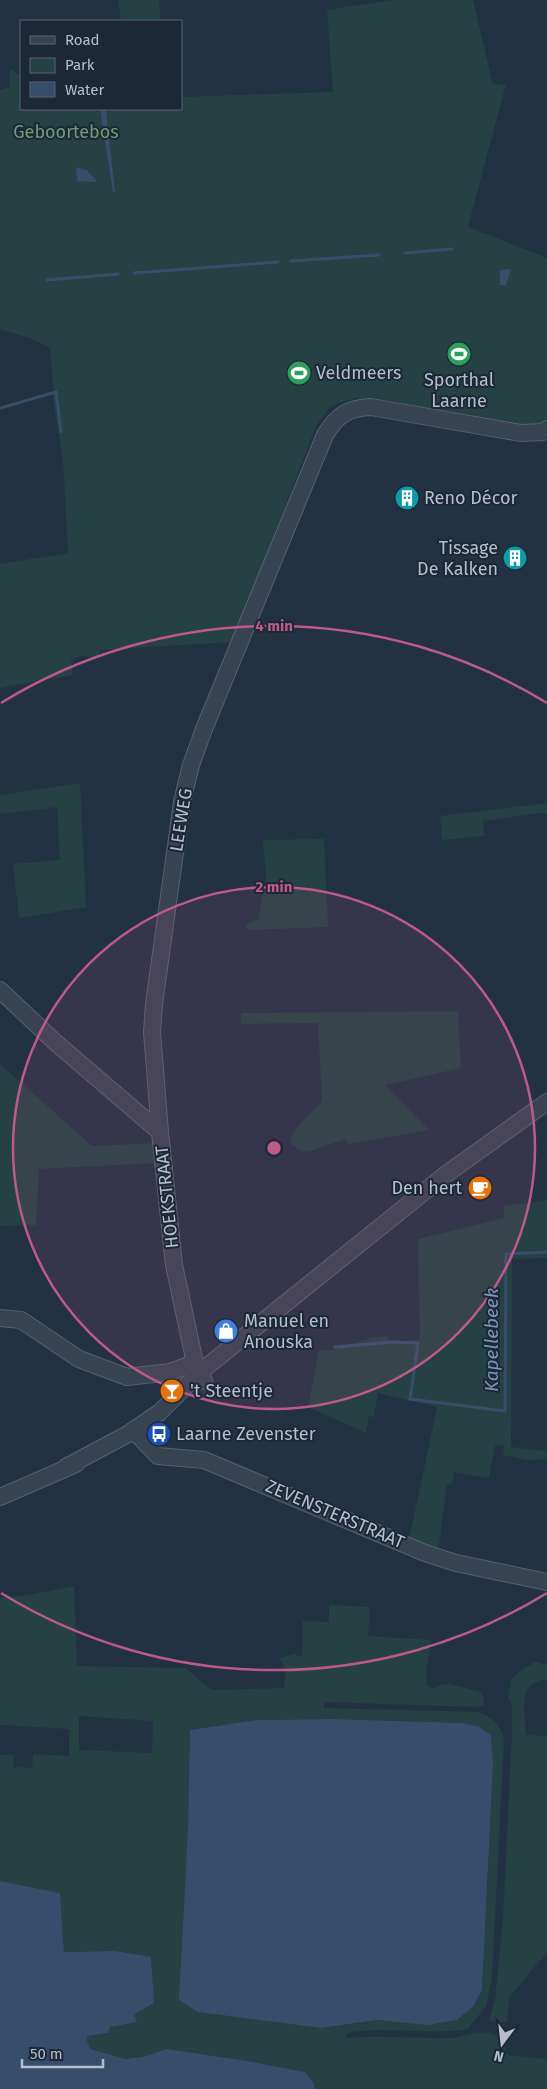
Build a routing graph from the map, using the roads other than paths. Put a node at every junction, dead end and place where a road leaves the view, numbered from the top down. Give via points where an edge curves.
1 (547, 429) edge
2 (0, 990) edge
3 (547, 1102) edge
4 (160, 1132) junction
5 (0, 1318) edge
6 (200, 1372) junction
7 (137, 1435) junction
8 (0, 1496) edge
9 (547, 1582) edge

1 - 4 street, LEEWEG via 521,433 371,407 356,408 332,423 325,435 204,729 182,802 153,1013
2 - 4 street, HOEKSTRAAT
3 - 6 street via 445,1175
4 - 6 street, HOEKSTRAAT via 174,1265
5 - 6 street via 20,1320 79,1359 127,1377
6 - 7 street
7 - 8 street via 118,1450 66,1467
7 - 9 street, ZEVENSTERSTRAAT via 158,1456 204,1460 426,1553 456,1563

